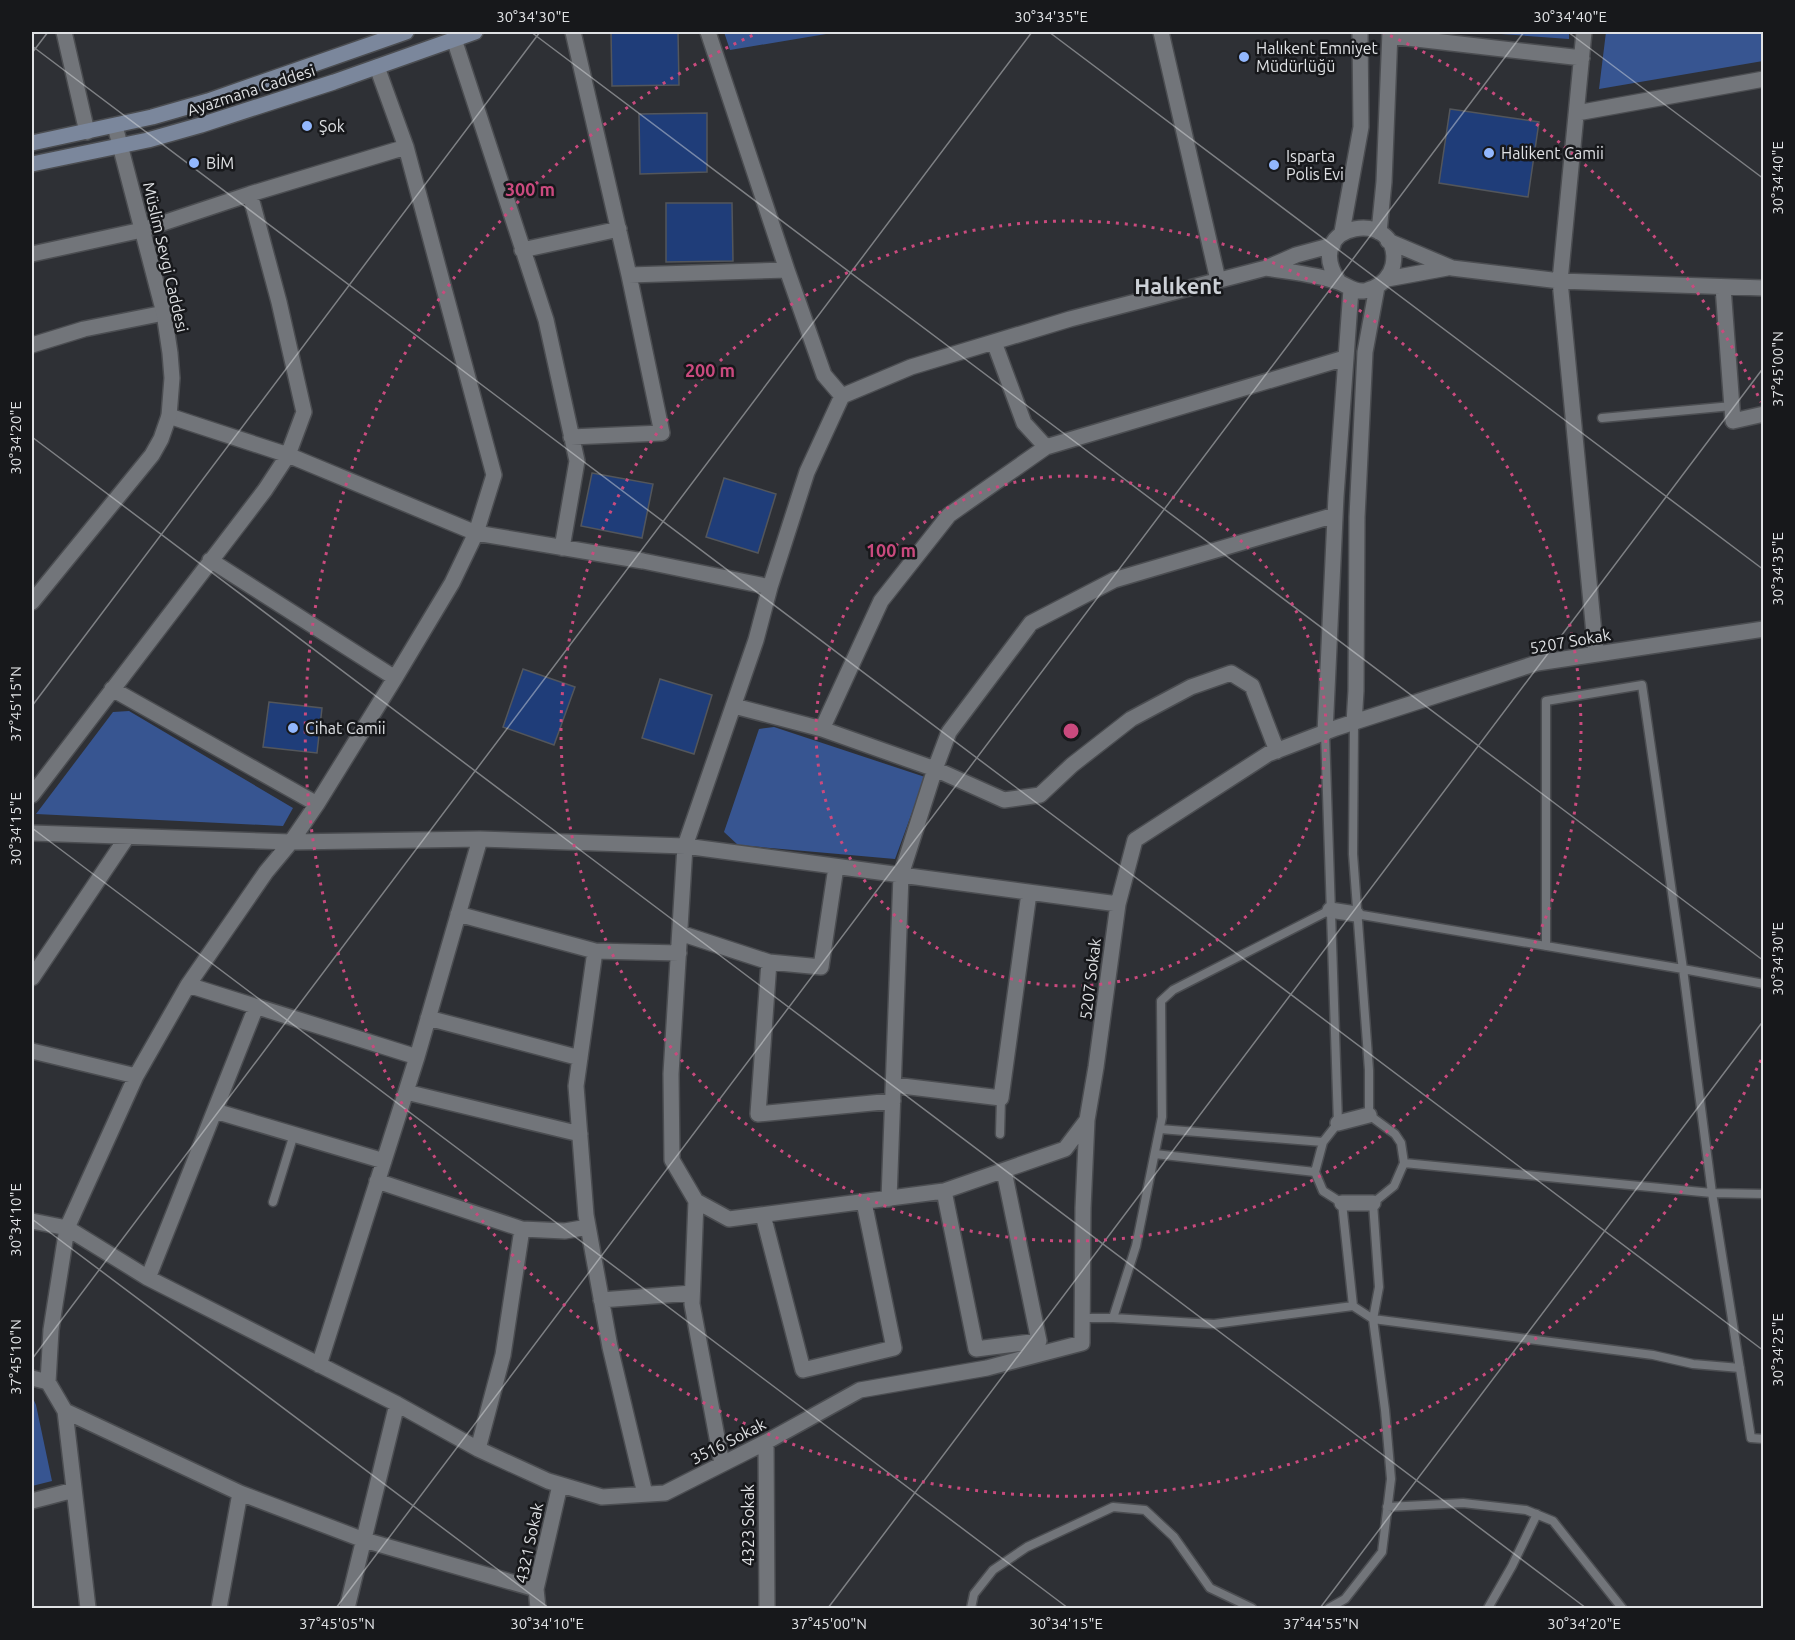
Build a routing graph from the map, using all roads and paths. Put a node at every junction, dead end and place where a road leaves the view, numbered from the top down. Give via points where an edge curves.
1 (64, 32) edge
2 (406, 32) edge
3 (475, 32) edge
4 (573, 32) edge
5 (708, 32) edge
6 (1161, 32) edge
7 (1360, 32) edge
8 (1584, 32) edge
9 (1390, 34) edge
10 (370, 38) edge
11 (454, 39) junction
12 (1582, 58) junction
13 (377, 67) junction
14 (1764, 79) edge
15 (1576, 112) junction
16 (116, 126) junction
17 (87, 132) junction
18 (32, 143) edge
19 (121, 146) junction
20 (406, 147) junction
21 (91, 152) junction
22 (32, 164) edge
23 (250, 194) junction
24 (618, 229) junction
25 (142, 230) junction
26 (1342, 232) junction
27 (1384, 236) junction
28 (1333, 245) junction
29 (522, 250) junction
30 (32, 254) edge
31 (1266, 268) junction
32 (1447, 268) junction
33 (787, 270) junction
34 (629, 275) junction
35 (1218, 280) junction
36 (1560, 281) junction
37 (1382, 283) junction
38 (1345, 286) junction
39 (1723, 287) junction
40 (1764, 288) edge
41 (164, 313) junction
42 (994, 342) junction
43 (32, 345) edge
44 (1345, 358) junction
45 (842, 396) junction
46 (1732, 406) junction
47 (1764, 414) edge
48 (169, 416) junction
49 (1602, 418) dead end
50 (571, 437) junction
51 (1046, 447) junction
52 (288, 455) junction
53 (1335, 515) junction
54 (476, 533) junction
55 (562, 548) junction
56 (210, 560) junction
57 (770, 588) junction
58 (32, 602) edge
59 (1764, 629) edge
60 (1596, 654) junction
61 (395, 678) junction
62 (112, 689) junction
63 (734, 706) junction
64 (1354, 723) junction
65 (822, 729) junction
66 (1325, 733) junction
67 (1277, 751) junction
68 (934, 769) junction
69 (32, 795) edge
70 (317, 804) junction
71 (32, 833) edge
72 (127, 837) junction
73 (480, 839) junction
74 (291, 842) junction
75 (685, 846) junction
76 (836, 867) junction
77 (901, 875) junction
78 (1029, 892) junction
79 (1118, 904) junction
80 (1330, 910) junction
81 (458, 914) junction
82 (1356, 914) junction
83 (680, 933) junction
84 (1546, 946) junction
85 (595, 951) junction
86 (678, 953) junction
87 (769, 962) junction
88 (1683, 969) junction
89 (32, 978) edge
90 (1764, 984) edge
91 (188, 986) junction
92 (256, 1007) junction
93 (428, 1018) junction
94 (32, 1051) edge
95 (417, 1058) junction
96 (580, 1058) junction
97 (136, 1076) junction
98 (406, 1092) junction
99 (894, 1093) junction
100 (1001, 1098) junction
101 (215, 1111) junction
102 (1369, 1115) junction
103 (1088, 1120) junction
104 (1338, 1124) junction
105 (1160, 1129) junction
106 (294, 1134) junction
107 (580, 1134) junction
108 (1000, 1134) dead end
109 (1323, 1142) junction
110 (1155, 1154) junction
111 (384, 1161) junction
112 (1404, 1163) junction
113 (1004, 1171) junction
114 (1315, 1172) junction
115 (377, 1181) junction
116 (944, 1191) junction
117 (1712, 1193) junction
118 (1764, 1194) edge
119 (889, 1199) junction
120 (696, 1201) junction
121 (273, 1202) dead end
122 (864, 1202) junction
123 (1342, 1203) junction
124 (1373, 1203) junction
125 (764, 1215) junction
126 (32, 1221) edge
127 (588, 1227) junction
128 (67, 1228) junction
129 (522, 1229) junction
130 (148, 1278) junction
131 (692, 1293) junction
132 (601, 1300) junction
133 (1353, 1306) junction
134 (1083, 1318) junction
135 (1113, 1318) junction
136 (1373, 1319) junction
137 (1082, 1343) joint
138 (319, 1365) junction
139 (1740, 1368) junction
140 (32, 1378) edge
141 (48, 1382) junction
142 (397, 1404) junction
143 (65, 1411) junction
144 (1764, 1439) edge
145 (766, 1442) junction
146 (478, 1449) junction
147 (722, 1464) junction
148 (560, 1485) junction
149 (74, 1490) junction
150 (240, 1493) junction
151 (645, 1494) junction
152 (32, 1501) edge
153 (1388, 1507) junction
154 (1537, 1514) junction
155 (364, 1540) junction
156 (536, 1589) junction
157 (88, 1608) edge
158 (219, 1608) edge
159 (346, 1608) edge
160 (538, 1608) edge
161 (766, 1608) edge
162 (971, 1608) edge
163 (1252, 1608) edge
164 (1329, 1608) edge
165 (1488, 1608) edge
166 (1622, 1608) edge

1 - 17 street
2 - 10 main road, Ayazmana Caddesi
3 - 11 main road, Ayazmana Caddesi
4 - 24 street
5 - 33 street
6 - 35 street
7 - 26 street via 1361,128
8 - 12 street
9 - 12 street
9 - 27 street
10 - 16 main road, Ayazmana Caddesi via 207,101
11 - 13 main road, Ayazmana Caddesi
11 - 29 street
12 - 15 street
13 - 19 main road, Ayazmana Caddesi via 201,125
13 - 20 street
14 - 15 street
15 - 36 street
16 - 17 main road, Ayazmana Caddesi
16 - 19 street, Müslim Sevgi Caddesi
17 - 18 main road, Ayazmana Caddesi
17 - 21 main road
19 - 21 main road, Ayazmana Caddesi
19 - 25 street, Müslim Sevgi Caddesi
20 - 23 street
20 - 54 street via 494,475
21 - 22 main road, Ayazmana Caddesi
23 - 25 street
23 - 52 street via 304,412
24 - 29 street
24 - 34 street
25 - 30 street
25 - 41 street, Müslim Sevgi Caddesi
26 - 27 street via 1366,227
26 - 28 street
27 - 32 street
27 - 37 street via 1393,253 1393,266
28 - 31 street
28 - 38 street via 1332,271
29 - 50 street via 546,321
31 - 35 street
31 - 38 street
32 - 36 street
32 - 37 street
33 - 34 street
33 - 45 street via 824,375
34 - 50 street via 662,433
35 - 42 street
36 - 39 street
36 - 60 street
37 - 38 street via 1364,291
37 - 64 street via 1365,352 1357,517
38 - 44 street
39 - 40 street
39 - 46 street
41 - 43 street via 84,329
41 - 48 street, Müslim Sevgi Caddesi via 172,378
42 - 45 street via 910,367
42 - 51 street via 1024,423
44 - 51 street
44 - 53 street
45 - 57 street via 807,472
46 - 47 street via 1733,421
46 - 49 lane
48 - 52 street
48 - 58 street, Müslim Sevgi Caddesi via 152,455
50 - 55 street via 576,460
51 - 65 street via 942,523 881,601
52 - 54 street
52 - 56 street
53 - 66 street
53 - 68 street via 1114,580 1031,623 949,732
54 - 55 street
54 - 61 street
55 - 57 street
56 - 61 street
56 - 62 street
57 - 63 street
59 - 60 street, 5207 Sokak
60 - 64 street, 5207 Sokak via 1537,663
61 - 70 street
62 - 69 street
62 - 70 street
63 - 65 street
63 - 75 street
64 - 66 street, 5207 Sokak
64 - 82 lane
65 - 68 street
66 - 67 street, 5207 Sokak
66 - 80 lane
67 - 68 street via 1252,686 1231,673 1191,687 1131,719 1040,795 1004,800
67 - 79 street, 5207 Sokak via 1135,840
68 - 77 street
70 - 74 street
71 - 72 street
72 - 74 street
72 - 89 street
73 - 74 street
73 - 75 street
73 - 81 street
74 - 91 street
75 - 76 street
75 - 83 street
76 - 77 street
76 - 87 street via 821,967
77 - 78 street
77 - 99 street
78 - 79 street
78 - 100 street
79 - 103 street, 5207 Sokak
80 - 82 street
80 - 104 lane
80 - 105 lane via 1173,990 1161,1001
81 - 85 street
81 - 93 street
82 - 84 lane
82 - 102 lane
83 - 86 street
83 - 87 street
84 - 88 lane
84 - 88 lane via 1546,701 1642,685
85 - 86 street
85 - 96 street
86 - 120 street via 671,1074 672,1160
87 - 99 street via 758,1114
88 - 90 lane
88 - 117 lane
91 - 92 street
91 - 97 street
92 - 95 street
92 - 101 street
93 - 95 street
93 - 96 street
94 - 97 street
95 - 98 street
96 - 107 street via 576,1086
97 - 128 street
98 - 107 street
98 - 111 street
99 - 100 street
99 - 119 street
100 - 108 lane
101 - 106 street
101 - 130 street
102 - 104 street
102 - 112 lane via 1395,1134 1401,1143
103 - 113 street via 1065,1149
103 - 134 street, 5207 Sokak
104 - 109 lane
105 - 109 lane
105 - 110 lane
106 - 111 street
106 - 121 lane
107 - 127 street
109 - 114 lane
110 - 114 lane
110 - 135 lane via 1136,1246
111 - 115 street
112 - 117 lane
112 - 124 lane via 1394,1186
113 - 116 street
113 - 116 street via 1040,1341 976,1350
114 - 123 lane via 1323,1191
115 - 129 street
115 - 138 street
116 - 119 street
117 - 118 lane
117 - 139 lane
119 - 122 street
120 - 125 street via 729,1220
120 - 131 street
122 - 125 street
122 - 125 street via 894,1348 803,1370
123 - 124 street
123 - 133 lane
124 - 136 lane via 1379,1287
126 - 128 street
127 - 129 street via 565,1231
127 - 132 street
128 - 130 street, 3516 Sokak
128 - 141 street via 51,1330
129 - 146 street via 503,1355
130 - 138 street, 3516 Sokak
131 - 132 street
131 - 147 street
132 - 151 street
133 - 135 lane via 1214,1324
133 - 136 lane
134 - 135 lane
134 - 137 street, 5207 Sokak
136 - 139 lane
136 - 153 lane via 1391,1479
137 - 145 street, 3516 Sokak via 987,1368 860,1390
138 - 142 street, 3516 Sokak
139 - 144 lane via 1751,1438
140 - 141 street
141 - 143 street
142 - 146 street, 3516 Sokak
142 - 155 street
143 - 149 street
143 - 150 street
145 - 147 street, 3516 Sokak
145 - 161 street, 4323 Sokak
146 - 148 street, 3516 Sokak
147 - 151 street, 3516 Sokak via 665,1492
148 - 151 street, 3516 Sokak via 602,1497
148 - 156 street, 4321 Sokak
149 - 152 street
149 - 157 street
150 - 155 street
150 - 158 street
153 - 154 lane via 1464,1503
153 - 164 lane via 1382,1552 1345,1599
154 - 165 lane
154 - 166 lane via 1553,1521
155 - 156 street
155 - 159 street
156 - 160 street, 4321 Sokak
162 - 163 lane via 974,1594 993,1570 1027,1547 1113,1507 1145,1510 1174,1537 1210,1588

